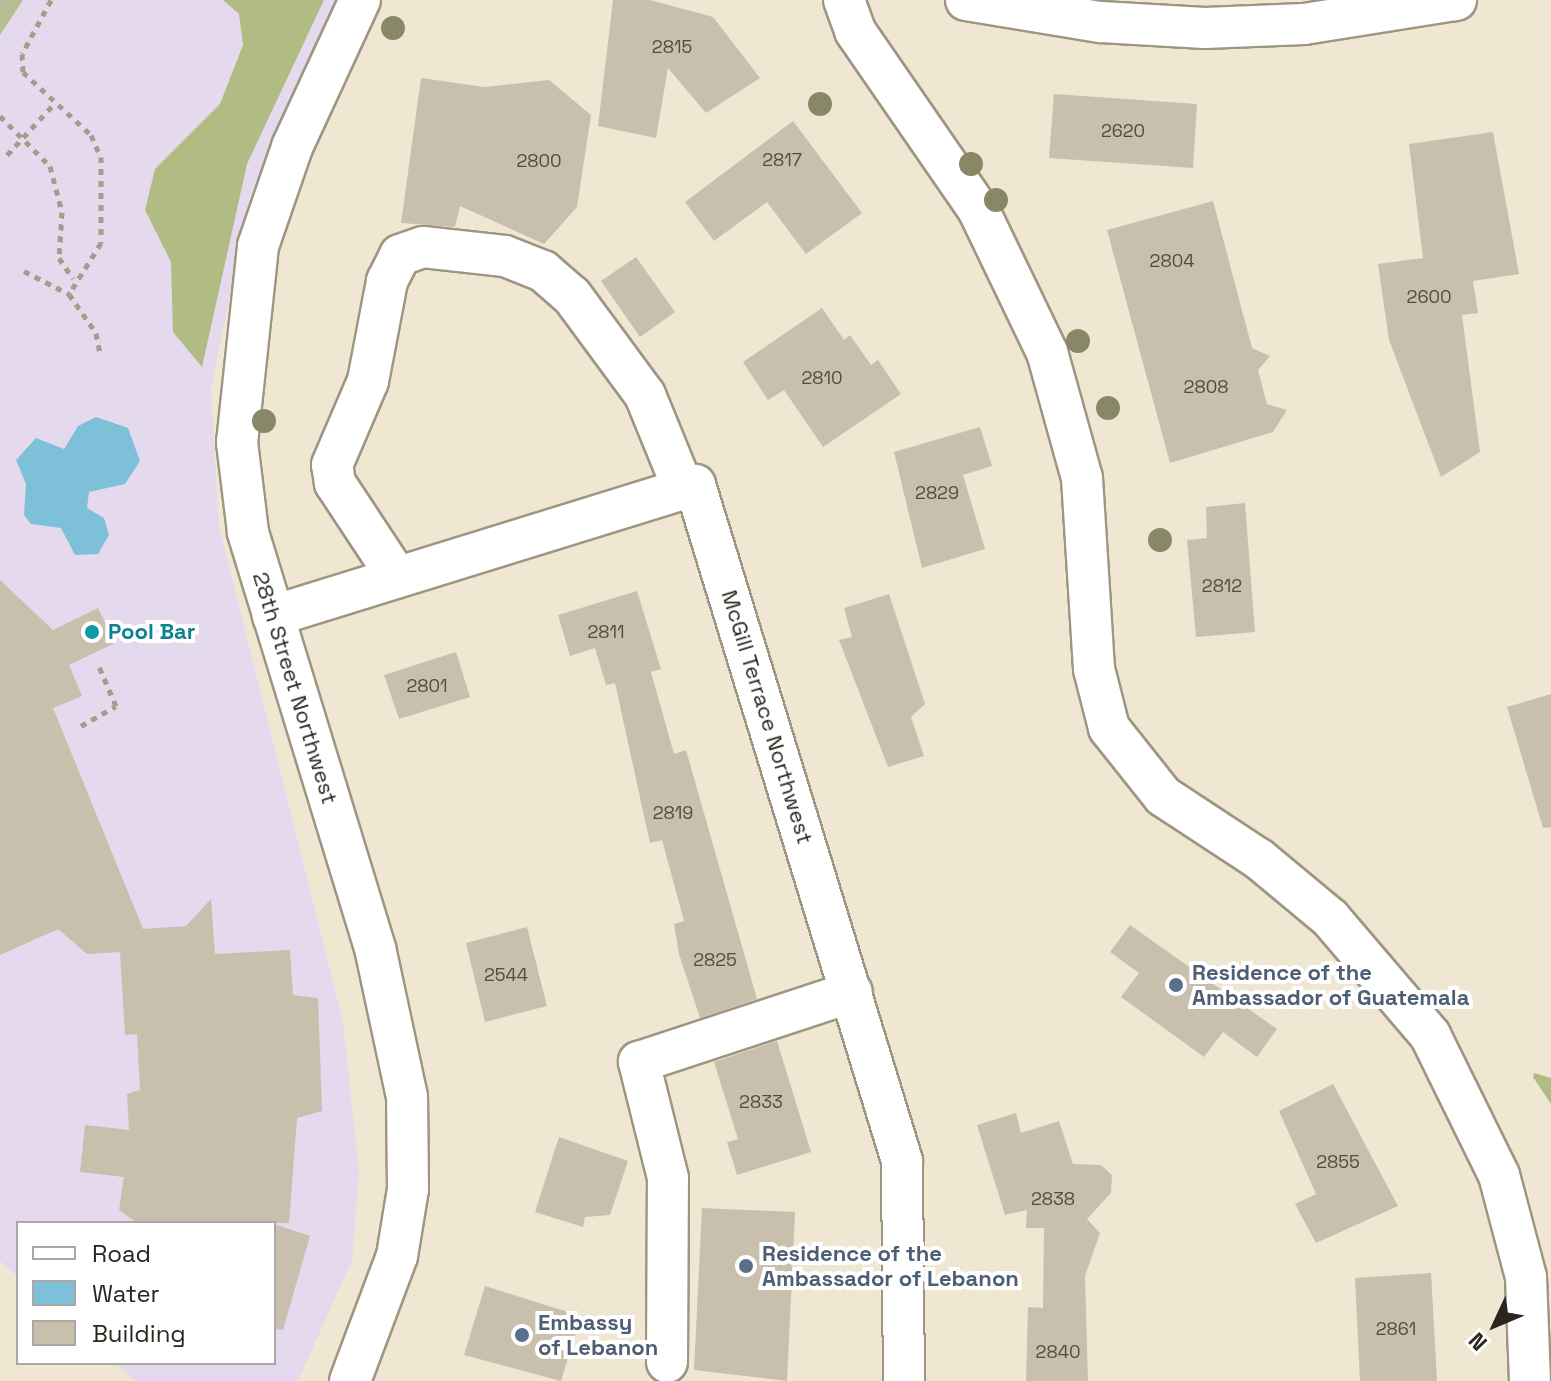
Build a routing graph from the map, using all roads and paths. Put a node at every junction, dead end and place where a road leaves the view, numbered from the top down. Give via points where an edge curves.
1 (51, 0) edge
2 (360, 0) edge
3 (844, 0) edge
4 (966, 0) edge
5 (1456, 0) edge
6 (54, 104) junction
7 (0, 116) edge
8 (24, 136) junction
9 (7, 155) dead end
10 (24, 271) dead end
11 (73, 279) junction
12 (69, 294) junction
13 (100, 353) dead end
14 (683, 488) junction
15 (397, 577) junction
16 (273, 616) junction
17 (98, 664) dead end
18 (81, 726) dead end
19 (852, 992) junction
20 (667, 1362) dead end
21 (350, 1381) edge
22 (904, 1381) edge
23 (1530, 1381) edge

1 - 6 path via 22,54 23,72
2 - 16 street, 28th Street Northwest via 292,147 250,282 238,458 248,532
3 - 23 street via 855,31 979,211 1047,352 1082,478 1094,669 1109,728 1163,796 1259,859 1330,918 1430,1035 1499,1175 1526,1277
4 - 5 street via 1101,22 1205,28 1304,24
6 - 8 path
6 - 11 path via 91,135 101,157 101,243
7 - 8 path
8 - 9 path
8 - 11 path via 59,187 59,258
10 - 12 path
11 - 12 path
12 - 13 path via 96,333
14 - 15 street
14 - 15 street via 645,395 572,296 543,271 505,256 423,247 400,255 387,281 368,381 332,465 335,483
14 - 19 street, McGill Terrace Northwest via 695,485
15 - 16 street
16 - 21 street, 28th Street Northwest via 375,948 407,1097 408,1189 397,1256
17 - 18 path via 116,706
19 - 20 street via 639,1062 668,1178
19 - 22 street, McGill Terrace Northwest via 905,1182

